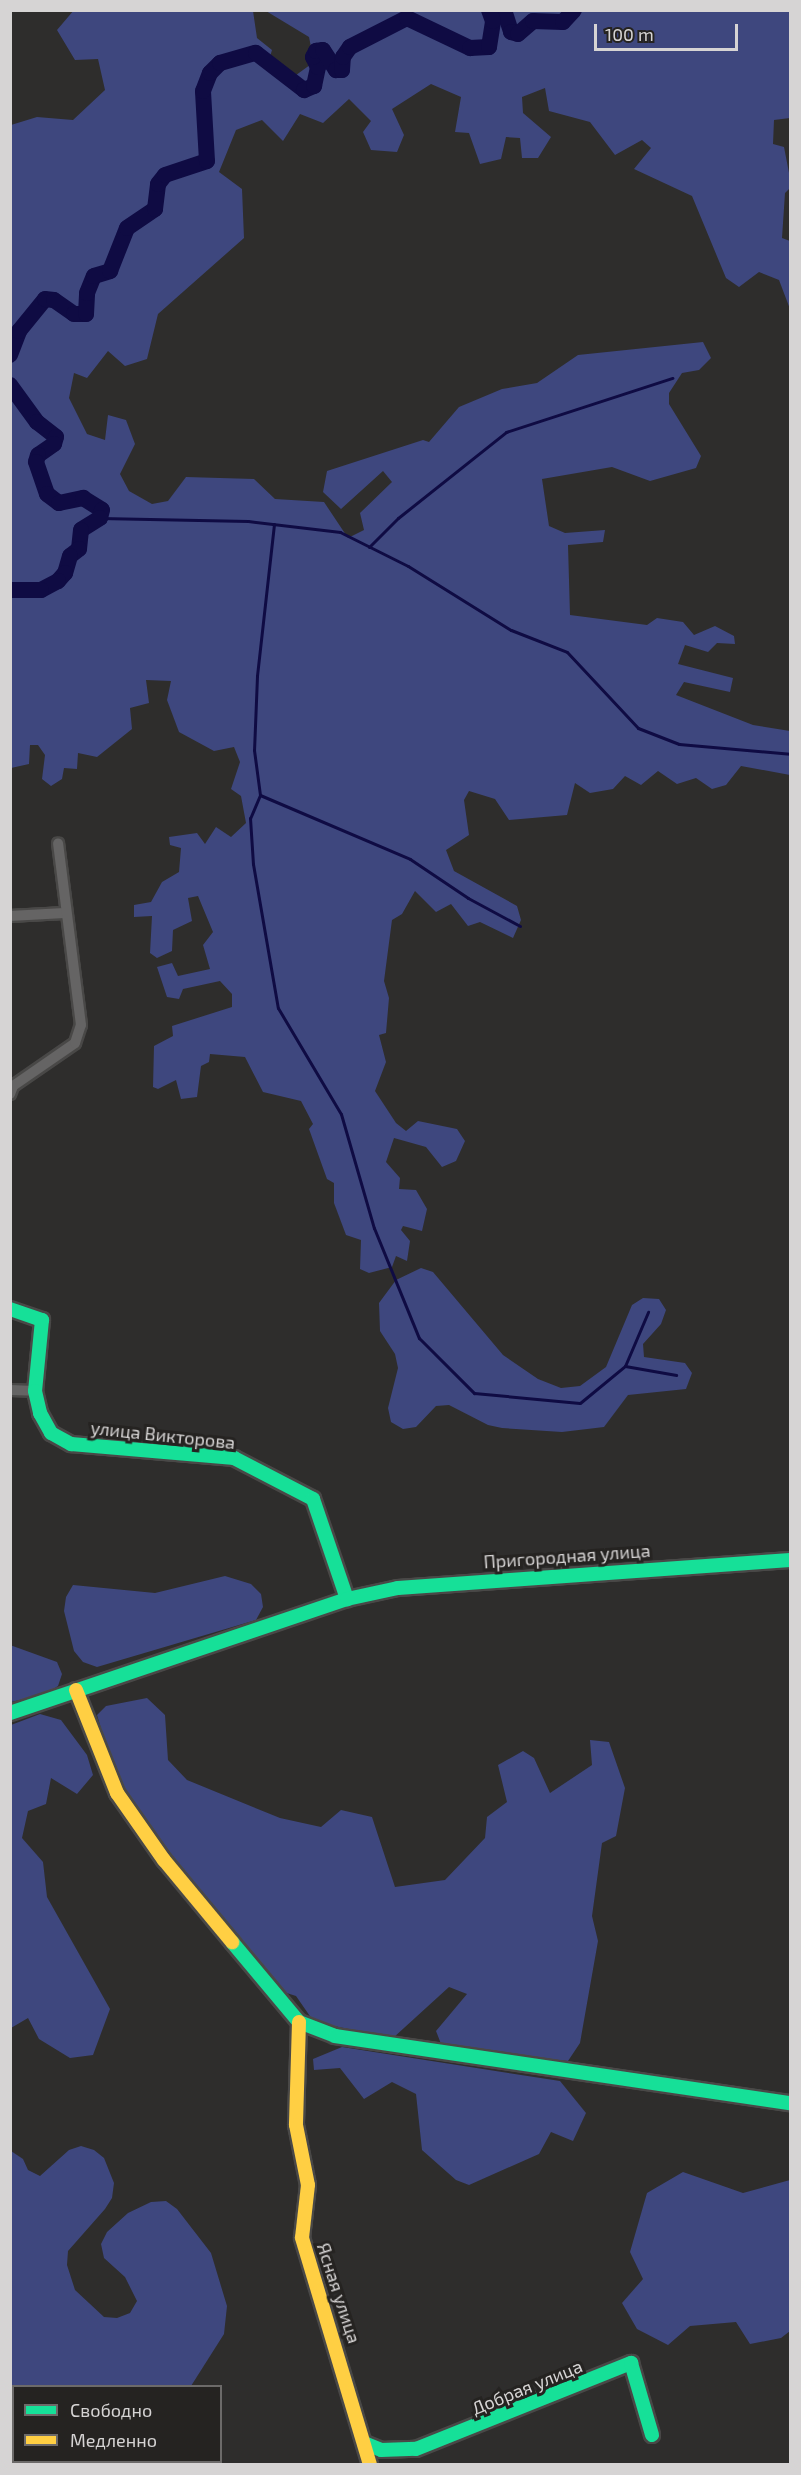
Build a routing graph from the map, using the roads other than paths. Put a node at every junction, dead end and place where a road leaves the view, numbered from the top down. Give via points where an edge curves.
1 (58, 843) dead end
2 (64, 913) junction
3 (10, 916) edge
4 (10, 1094) edge
5 (10, 1309) edge
6 (10, 1389) edge
7 (35, 1391) junction
8 (790, 1560) edge
9 (347, 1599) junction
10 (76, 1690) junction
11 (10, 1713) edge
12 (299, 2022) junction
13 (790, 2103) edge
14 (652, 2435) dead end
15 (364, 2443) junction
16 (369, 2464) edge

1 - 2 street
2 - 3 street
2 - 4 street via 81,1026 75,1043 13,1086
5 - 7 street, улица Викторова via 42,1320
6 - 7 street
7 - 9 street, улица Викторова via 45,1426 61,1440 234,1458 313,1499
8 - 9 street, Пригородная улица via 442,1582
9 - 10 street, Пригородная улица
10 - 11 street, Пригородная улица
10 - 12 street via 117,1793 164,1860
12 - 13 street via 335,2036
12 - 15 street, Ясная улица via 296,2125 308,2185 302,2238
14 - 15 street, Добрая улица via 631,2363 416,2449 381,2450
15 - 16 street, Ясная улица

